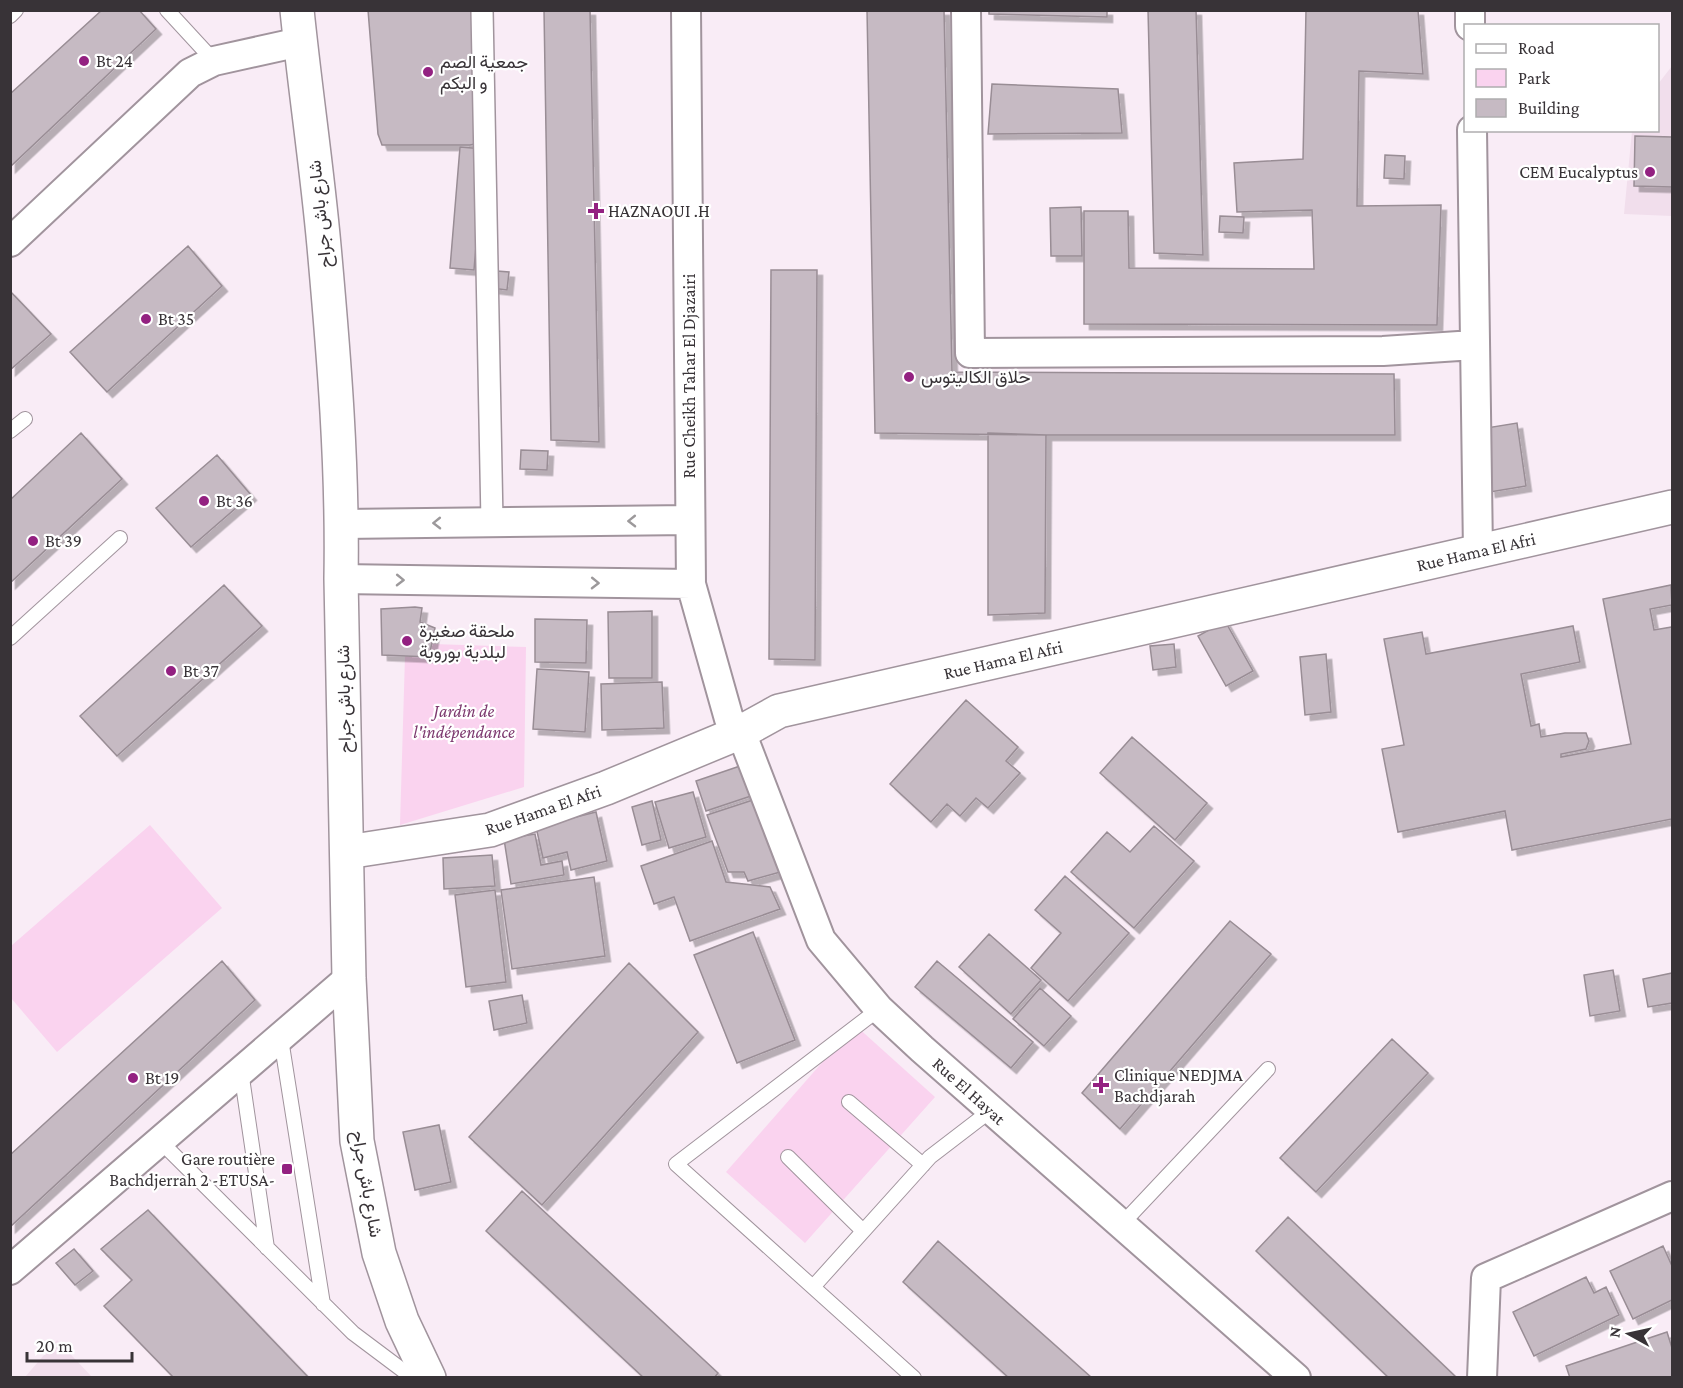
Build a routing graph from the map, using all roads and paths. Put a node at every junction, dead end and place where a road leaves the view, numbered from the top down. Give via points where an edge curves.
1 (16, 10) edge
2 (167, 10) edge
3 (482, 10) edge
4 (686, 10) edge
5 (966, 10) edge
6 (10, 16) edge
7 (298, 26) edge
8 (214, 61) junction
9 (1472, 132) edge
10 (10, 242) edge
11 (1474, 345) junction
12 (24, 419) dead end
13 (10, 431) edge
14 (1672, 507) edge
15 (690, 520) junction
16 (492, 522) junction
17 (342, 524) junction
18 (120, 538) dead end
19 (1478, 552) junction
20 (341, 579) junction
21 (691, 584) junction
22 (10, 638) edge
23 (741, 732) junction
24 (347, 852) junction
25 (349, 978) junction
26 (879, 1009) junction
27 (281, 1039) junction
28 (1268, 1069) dead end
29 (242, 1071) junction
30 (849, 1102) dead end
31 (990, 1111) junction
32 (159, 1140) junction
33 (788, 1157) dead end
34 (922, 1165) junction
35 (1672, 1196) edge
36 (1121, 1225) junction
37 (863, 1231) junction
38 (267, 1248) junction
39 (10, 1270) edge
40 (813, 1287) junction
41 (323, 1304) junction
42 (413, 1377) edge
43 (429, 1377) edge
44 (914, 1377) edge
45 (1296, 1377) edge
46 (1482, 1377) edge

1 - 6 lane
2 - 8 lane
3 - 16 street
4 - 15 street, Rue Cheikh Tahar El Djazairi
5 - 11 street via 970,353 1383,351
7 - 8 street
7 - 17 street, شارع باش جراح via 324,245
8 - 10 street via 190,73
9 - 11 street
11 - 19 street
12 - 13 lane
14 - 19 street, Rue Hama El Afri
15 -> 16 street
15 - 21 street, Rue Cheikh Tahar El Djazairi
16 -> 17 street
17 - 20 street, شارع باش جراح
18 - 22 lane
19 - 23 street, Rue Hama El Afri via 779,711
20 -> 21 street
20 - 24 street, شارع باش جراح
21 - 23 street, Rue Cheikh Tahar El Djazairi via 729,718
23 - 24 street, Rue Hama El Afri via 606,788 490,830
23 - 26 street, Rue El Hayat via 821,940
24 - 25 street, شارع باش جراح
25 - 27 street
25 - 43 street, شارع باش جراح via 357,1141 379,1253 402,1321
26 - 31 street, Rue El Hayat
26 - 40 lane via 676,1164
27 - 29 street
27 - 41 lane
28 - 36 lane
29 - 32 street
29 - 38 lane
30 - 34 lane
31 - 34 lane
31 - 36 street, Rue El Hayat
32 - 38 lane
32 - 39 street
33 - 37 lane
34 - 37 lane
35 - 46 street via 1486,1278
36 - 45 street, Rue El Hayat
37 - 40 lane
38 - 41 lane
40 - 44 lane
41 - 42 lane via 352,1333

